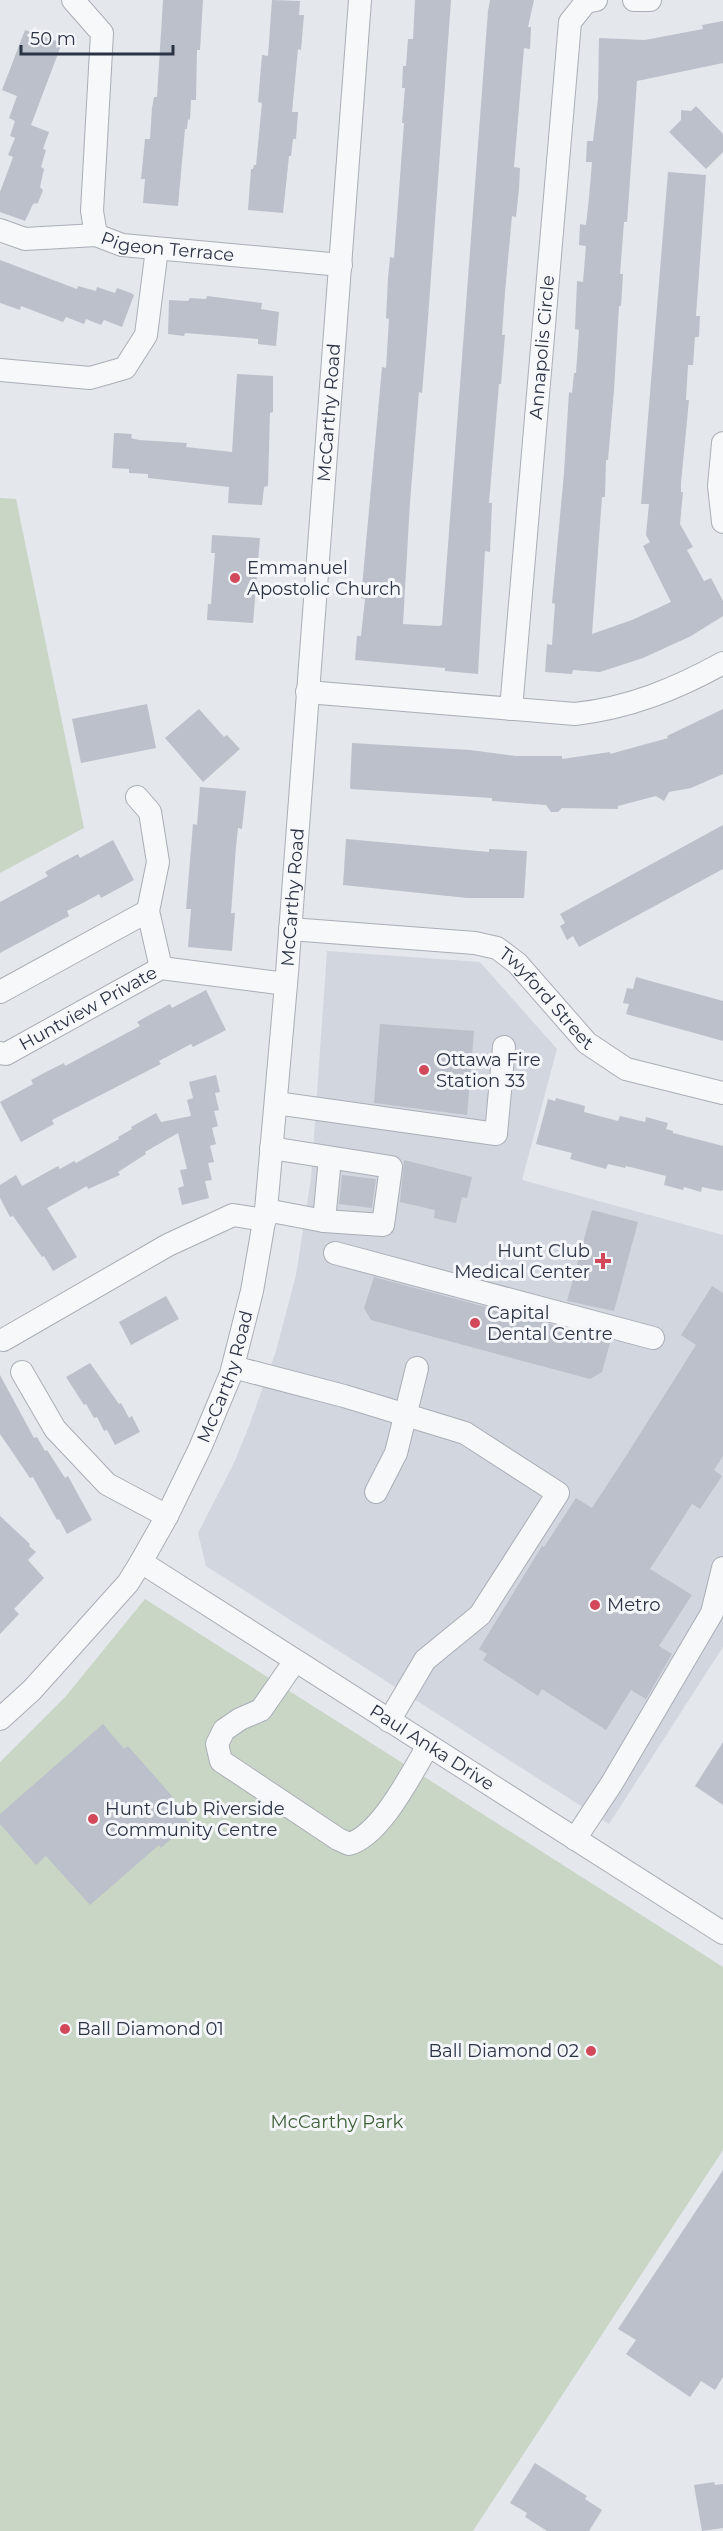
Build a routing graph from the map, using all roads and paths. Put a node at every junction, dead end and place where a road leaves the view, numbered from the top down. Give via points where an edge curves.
1 (74, 0) edge
2 (360, 0) edge
3 (596, 0) edge
4 (634, 0) edge
5 (650, 0) edge
6 (0, 231) edge
7 (96, 234) junction
8 (157, 249) junction
9 (341, 265) junction
10 (0, 370) edge
11 (723, 442) edge
12 (723, 522) edge
13 (723, 663) edge
14 (307, 692) junction
15 (511, 709) junction
16 (136, 797) dead end
17 (148, 911) junction
18 (290, 929) junction
19 (161, 968) junction
20 (286, 984) junction
21 (0, 992) edge
22 (504, 1047) dead end
23 (0, 1053) edge
24 (723, 1093) edge
25 (276, 1103) junction
26 (272, 1148) junction
27 (330, 1158) junction
28 (265, 1215) junction
29 (324, 1221) junction
30 (336, 1254) dead end
31 (653, 1338) dead end
32 (3, 1340) dead end
33 (233, 1367) junction
34 (417, 1368) dead end
35 (22, 1372) dead end
36 (405, 1415) junction
37 (376, 1492) dead end
38 (167, 1516) junction
39 (141, 1562) junction
40 (723, 1568) edge
41 (296, 1661) junction
42 (0, 1719) edge
43 (390, 1721) junction
44 (428, 1746) junction
45 (575, 1839) junction
46 (723, 1933) edge

1 - 7 street, Pigeon Terrace via 102,33 92,211
2 - 9 street, McCarthy Road
3 - 15 street, Annapolis Circle via 586,2 570,22
4 - 5 street
6 - 7 street via 25,239
7 - 8 street, Pigeon Terrace via 122,245
8 - 9 street, Pigeon Terrace
8 - 10 street via 146,335 125,368 90,378
9 - 14 street, McCarthy Road
11 - 12 street via 719,486
13 - 15 street via 662,693 603,711 575,714
14 - 15 street
14 - 18 street, McCarthy Road
16 - 17 street via 150,812 158,862
17 - 19 street
17 - 21 street
18 - 20 street, McCarthy Road
18 - 24 street, Twyford Street via 476,943 497,948 517,963 587,1043 626,1069
19 - 20 street, Huntview Private
19 - 23 street, Huntview Private via 6,1054
20 - 25 street, McCarthy Road
22 - 25 street via 496,1134
25 - 26 street, McCarthy Road
26 - 27 street
26 - 28 street, McCarthy Road
27 - 29 street
27 - 29 street via 391,1167 383,1226
28 - 29 street
28 - 32 street via 233,1215 168,1245
28 - 33 street, McCarthy Road
30 - 31 street
33 - 36 street
33 - 38 street, McCarthy Road via 200,1449
34 - 36 street
35 - 38 street via 55,1429 107,1484
36 - 37 street via 396,1453
36 - 43 street via 465,1433 558,1493 480,1615 425,1660
38 - 39 street, McCarthy Road
39 - 41 street, Paul Anka Drive
39 - 42 street, McCarthy Road via 128,1583 32,1690
40 - 45 street via 712,1613
41 - 43 street, Paul Anka Drive
41 - 44 street via 261,1710 224,1730 217,1744 221,1761 338,1839 349,1844 361,1841 399,1795
43 - 44 street, Paul Anka Drive
44 - 45 street, Paul Anka Drive
45 - 46 street, Paul Anka Drive

